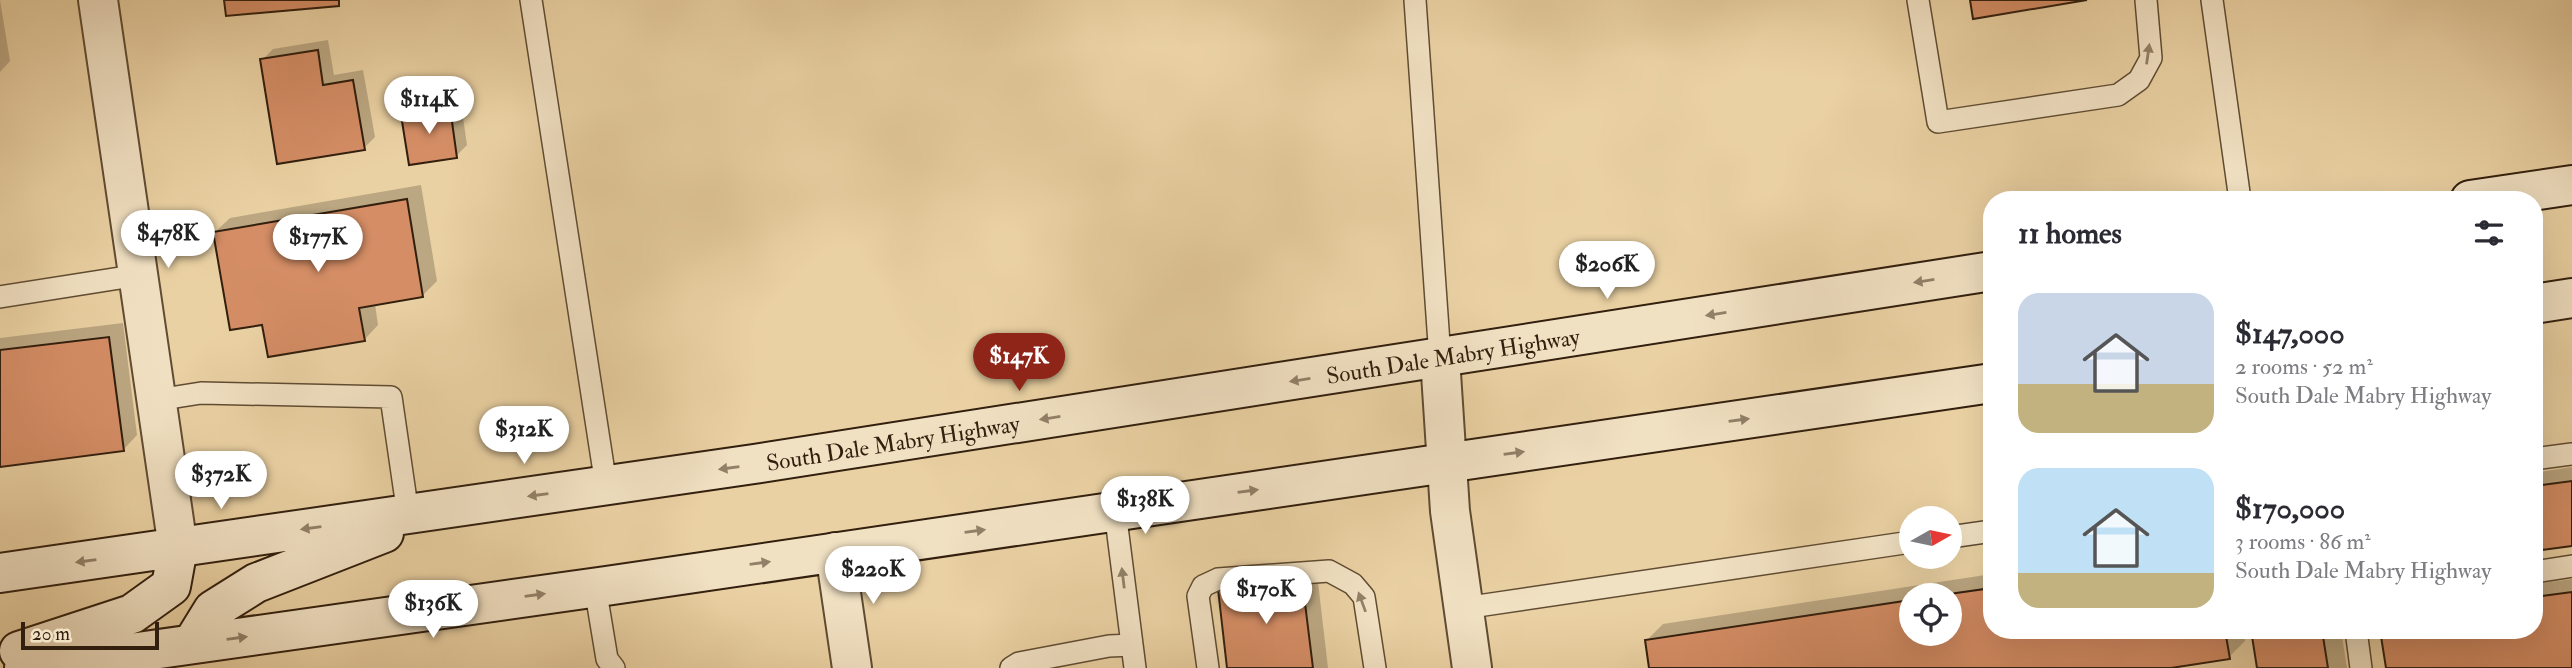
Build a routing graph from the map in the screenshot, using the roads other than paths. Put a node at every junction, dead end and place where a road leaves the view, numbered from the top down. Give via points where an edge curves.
1 (98, 0) edge
2 (531, 0) edge
3 (1415, 0) edge
4 (1918, 0) edge
5 (2146, 0) edge
6 (2212, 0) edge
7 (2572, 185) edge
8 (2239, 191) edge
9 (2531, 191) edge
10 (1983, 272) edge
11 (139, 275) junction
12 (0, 297) edge
13 (2572, 298) edge
14 (2543, 303) edge
15 (1440, 358) junction
16 (1983, 384) edge
17 (157, 400) junction
18 (2572, 454) edge
19 (2543, 458) edge
20 (1447, 462) junction
21 (606, 485) junction
22 (452, 507) junction
23 (1115, 511) junction
24 (408, 514) junction
25 (1983, 532) edge
26 (1962, 535) edge
27 (1899, 544) edge
28 (178, 548) junction
29 (835, 552) junction
30 (2572, 566) edge
31 (2543, 571) edge
32 (0, 573) edge
33 (595, 587) junction
34 (1464, 608) junction
35 (2357, 639) edge
36 (1132, 645) junction
37 (198, 656) edge
38 (0, 657) edge
39 (24, 668) edge
40 (614, 668) edge
41 (852, 668) edge
42 (1011, 668) edge
43 (1135, 668) edge
44 (1208, 668) edge
45 (1375, 668) edge
46 (1472, 668) edge
47 (2361, 668) edge

1 - 11 main road
2 - 21 lane
3 - 15 lane
4 -> 5 lane via 1938,122 2118,95 2139,80 2151,58
6 - 8 lane
7 - 9 main road
10 -> 15 main road, South Dale Mabry Highway
11 - 12 lane
11 - 17 main road
13 - 14 main road
15 - 20 main road
15 -> 21 main road, South Dale Mabry Highway
20 -> 16 main road
17 - 24 lane via 201,393 391,397
17 - 28 main road
18 - 19 lane
23 -> 20 main road
20 - 34 main road
21 -> 22 main road, South Dale Mabry Highway
22 - 24 main road, South Dale Mabry Highway
22 - 37 main road via 256,583 213,610
29 -> 23 main road
36 -> 23 lane
24 -> 28 main road, South Dale Mabry Highway
25 - 26 lane
27 - 34 lane
28 -> 32 main road, South Dale Mabry Highway
28 - 38 main road via 172,586 132,614
33 -> 29 main road
29 - 41 main road
30 - 31 lane
37 -> 33 main road
33 - 40 lane via 607,659
34 - 46 main road
35 - 47 lane
36 - 42 lane
36 - 43 lane
37 - 39 main road
45 -> 44 lane via 1364,597 1353,584 1329,571 1219,579 1203,586 1198,596

